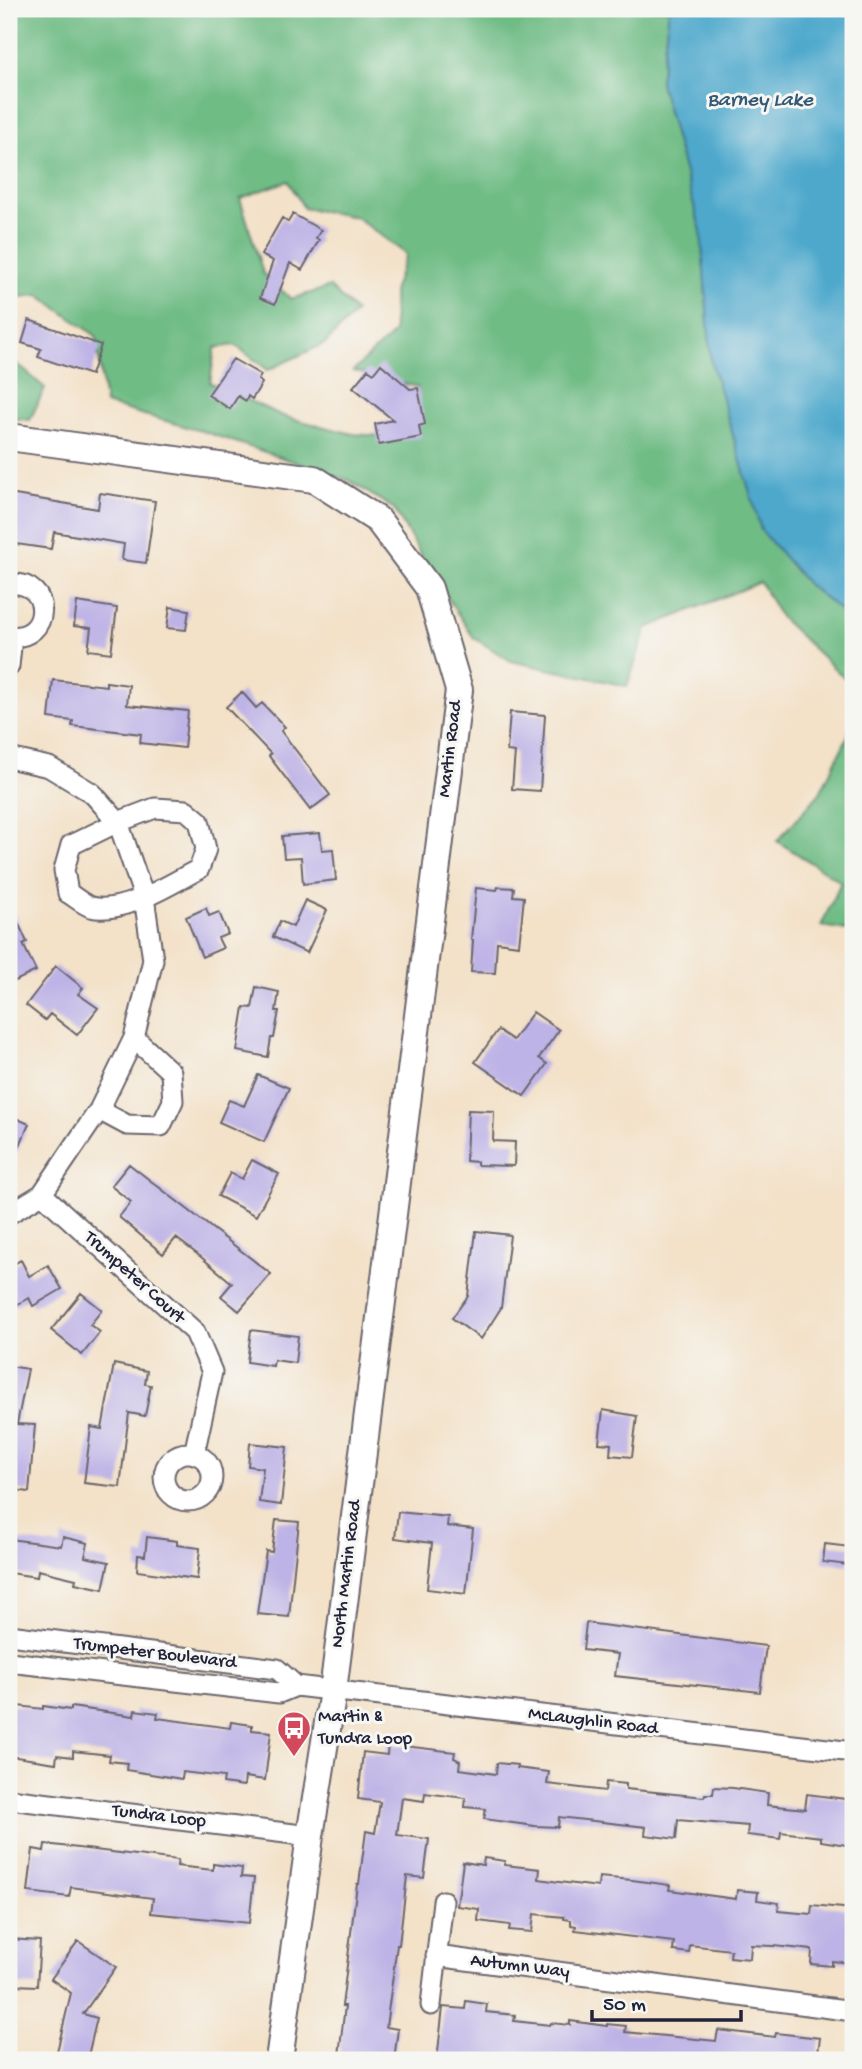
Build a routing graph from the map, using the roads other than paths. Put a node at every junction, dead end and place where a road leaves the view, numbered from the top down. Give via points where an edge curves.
1 (9, 438) edge
2 (9, 584) edge
3 (10, 637) edge
4 (9, 666) edge
5 (9, 758) edge
6 (118, 822) junction
7 (144, 897) junction
8 (134, 1038) junction
9 (407, 1087) joint
10 (99, 1110) junction
11 (42, 1194) junction
12 (9, 1214) edge
13 (194, 1454) dead end
14 (9, 1635) edge
15 (9, 1662) edge
16 (296, 1686) junction
17 (333, 1691) junction
18 (853, 1752) edge
19 (9, 1798) edge
20 (310, 1836) junction
21 (443, 1900) dead end
22 (436, 1956) junction
23 (431, 2005) dead end
24 (853, 2011) edge
25 (279, 2060) edge

1 - 9 street, Martin Road via 314,479 378,520 429,588 459,690
2 - 3 street via 19,583 37,593 42,613 32,632
3 - 4 street
5 - 6 street via 49,767 92,793
6 - 7 street
6 - 7 street via 71,845 64,870 68,893 90,907 111,908
6 - 7 street via 155,808 186,810 199,821 206,849 199,869
7 - 8 street via 153,960
8 - 10 street
8 - 10 street via 171,1072 173,1101 161,1126 127,1125
9 - 17 street, North Martin Road
10 - 11 street
11 - 12 street
11 - 13 street, Trumpeter Court via 195,1332 212,1373
14 - 16 street, Trumpeter Boulevard via 277,1669
15 - 16 street, Trumpeter Boulevard via 279,1693
16 - 17 street, Trumpeter Boulevard
17 - 18 street, McLaughlin Road
17 - 20 street, North Martin Road
19 - 20 street, Tundra Loop
20 - 25 street, North Martin Road
21 - 22 street
22 - 23 street
22 - 24 street, Autumn Way

